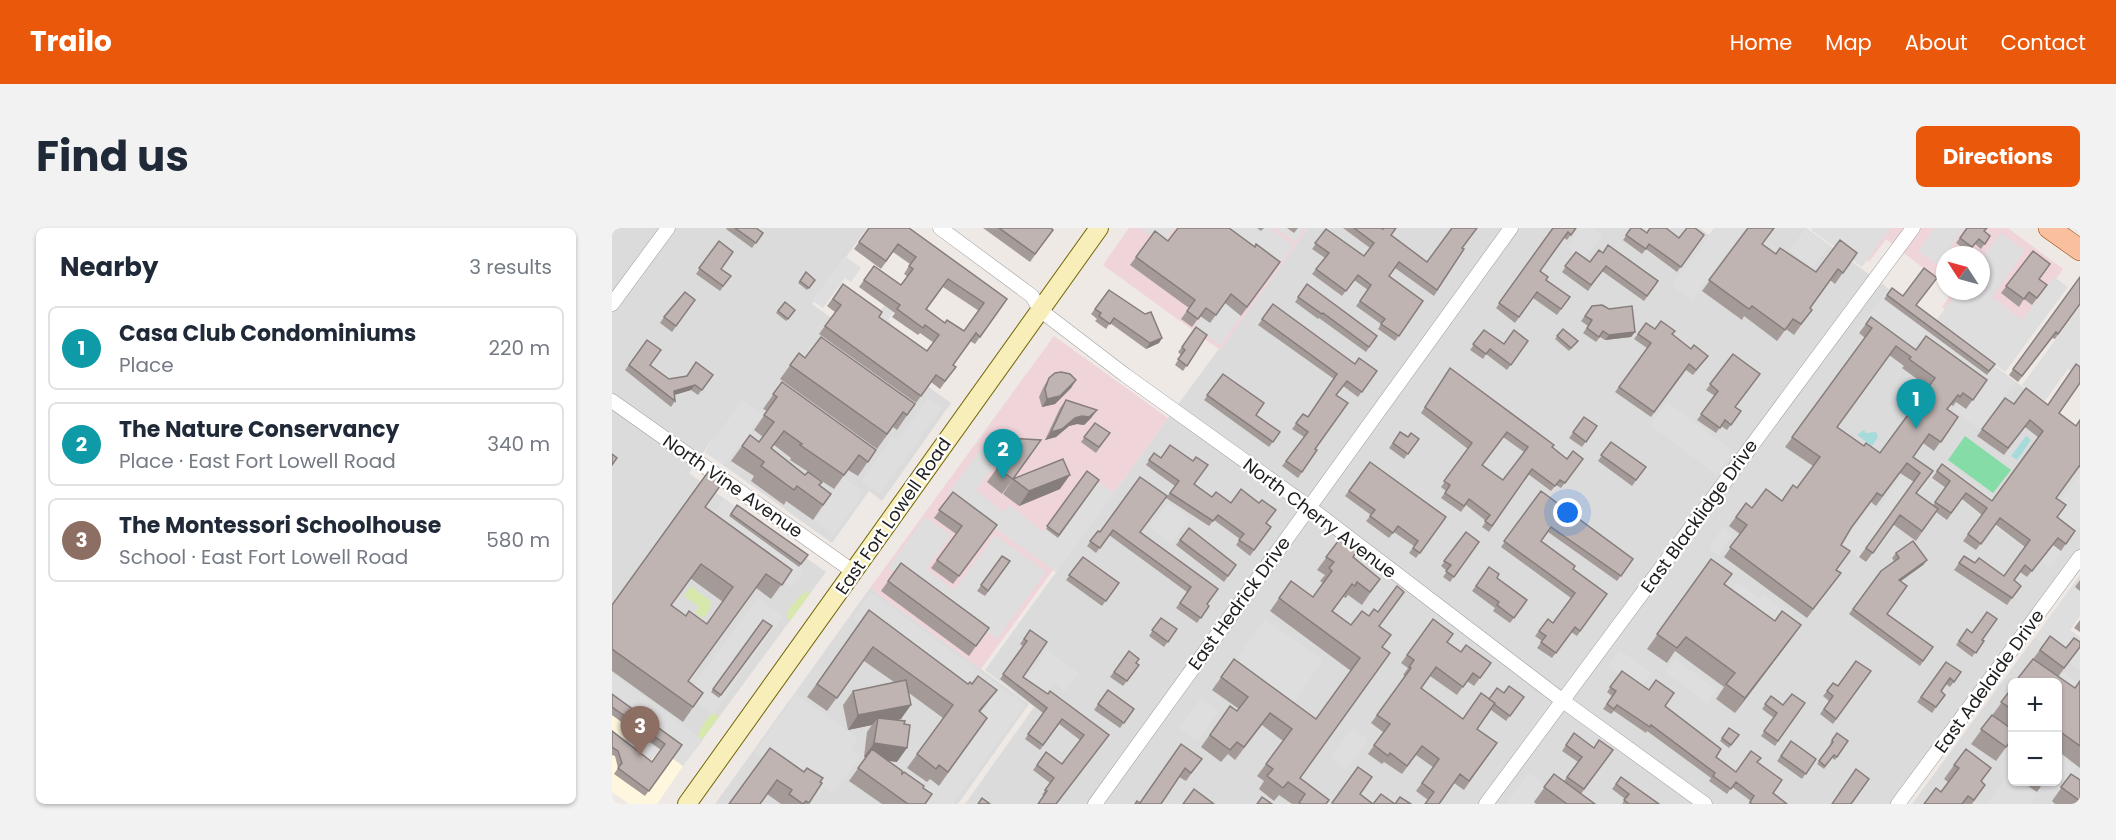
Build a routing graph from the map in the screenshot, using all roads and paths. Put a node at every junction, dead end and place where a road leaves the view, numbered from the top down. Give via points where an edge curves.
1 (668, 228) edge
2 (940, 228) edge
3 (1100, 228) edge
4 (1511, 228) edge
5 (1913, 228) edge
6 (2049, 228) edge
7 (2080, 250) edge
8 (612, 304) edge
9 (1040, 310) junction
10 (612, 401) edge
11 (1309, 507) junction
12 (2080, 557) edge
13 (854, 572) junction
14 (1563, 701) junction
15 (687, 804) edge
16 (1095, 804) edge
17 (1486, 804) edge
18 (1705, 804) edge
19 (1898, 804) edge

1 - 8 street
2 - 9 street, North Cherry Avenue via 1032,296
3 - 9 main road, East Fort Lowell Road
4 - 11 street, East Hedrick Drive
5 - 14 street, East Blacklidge Drive
6 - 7 main road
9 - 11 street, North Cherry Avenue
9 - 13 main road, East Fort Lowell Road
10 - 13 street, North Vine Avenue
11 - 14 street, North Cherry Avenue
11 - 16 street, East Hedrick Drive
12 - 19 street, East Adelaide Drive
13 - 15 main road, East Fort Lowell Road
14 - 17 street, East Blacklidge Drive
14 - 18 street, North Cherry Avenue

